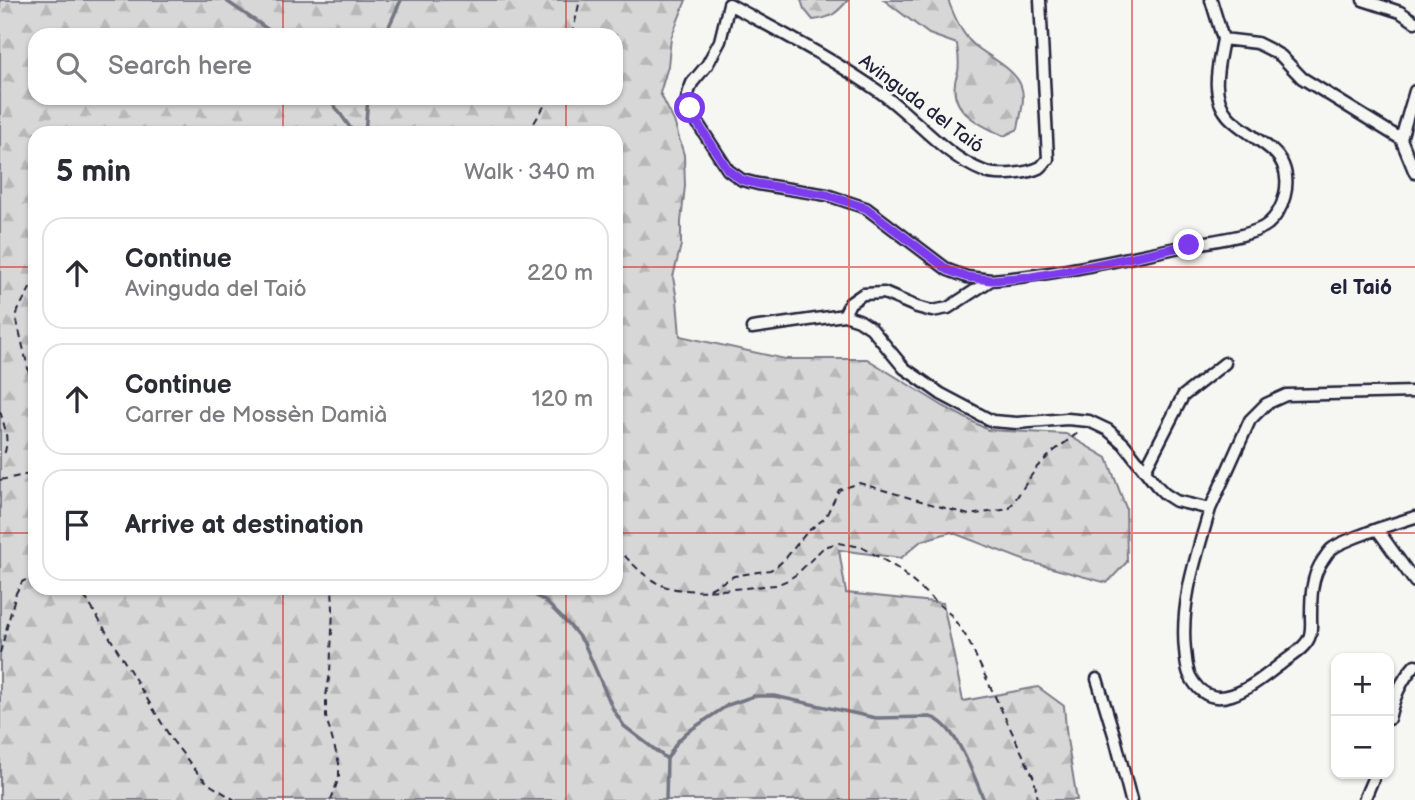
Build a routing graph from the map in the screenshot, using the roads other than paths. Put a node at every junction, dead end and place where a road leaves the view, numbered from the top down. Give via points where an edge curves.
1 (1040, 0) edge
2 (1212, 0) edge
3 (1363, 0) edge
4 (729, 2) edge
5 (1415, 22) edge
6 (1223, 38) junction
7 (1415, 91) edge
8 (1401, 139) junction
9 (1415, 173) edge
10 (991, 280) junction
11 (844, 315) junction
12 (752, 328) dead end
13 (1225, 363) dead end
14 (1415, 392) edge
15 (1145, 470) junction
16 (1210, 509) junction
17 (1415, 517) edge
18 (1377, 529) junction
19 (1415, 582) edge
20 (1415, 666) edge
21 (1097, 679) dead end
22 (1390, 716) edge
23 (1373, 779) edge
24 (1131, 800) edge
25 (1364, 800) edge

1 - 4 street, Avinguda del Taió via 1048,159 1031,170 994,175 950,152 884,95 838,63
2 - 6 street
3 - 5 street
4 - 10 street, Avinguda del Taió via 720,41 692,83 687,99 728,170 742,180 827,195 866,208 948,270
6 - 8 street via 1257,43 1275,52 1302,78
6 - 10 street via 1216,85 1220,102 1230,118 1273,151 1287,179 1285,196 1269,223 1224,239 1072,270
7 - 8 street
8 - 9 street
10 - 11 street via 948,309 932,311 884,293 863,293
11 - 12 street
11 - 15 street via 871,328 904,368 992,421 1088,421 1108,430
13 - 15 street via 1183,396
14 - 16 street via 1286,396 1266,404 1250,420
15 - 16 street via 1176,501
16 - 18 street via 1185,603 1184,635 1188,674 1206,694 1219,698 1256,682 1308,641 1311,595 1320,564 1332,548
17 - 18 street
18 - 19 street
20 - 22 street via 1396,693
21 - 24 street
23 - 25 street

